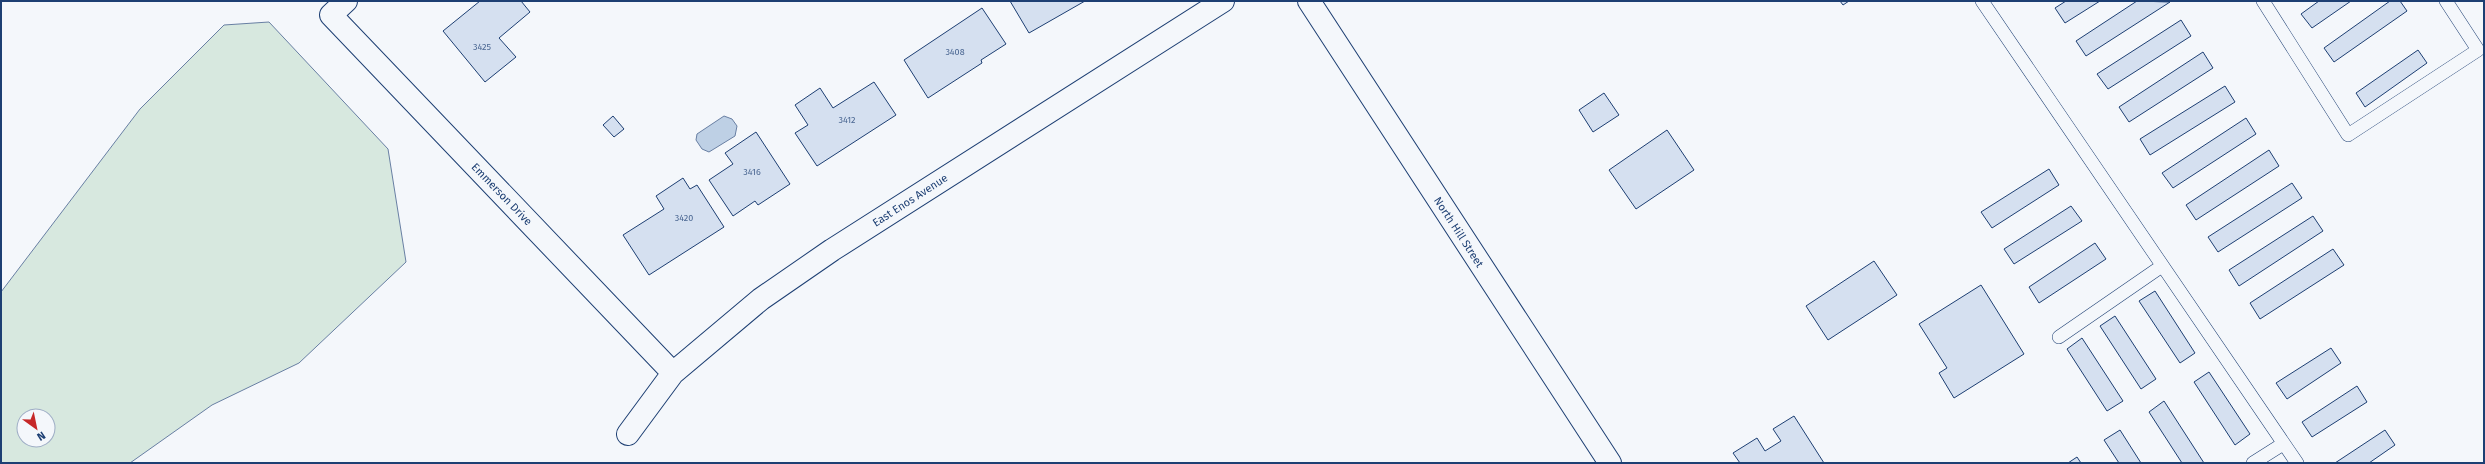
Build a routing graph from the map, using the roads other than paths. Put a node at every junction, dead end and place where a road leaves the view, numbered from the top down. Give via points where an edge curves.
1 (1223, 1) edge
2 (1309, 1) edge
3 (1982, 1) edge
4 (2263, 1) edge
5 (2446, 1) edge
6 (339, 8) edge
7 (2162, 266) junction
8 (2059, 336) dead end
9 (673, 373) junction
10 (628, 434) dead end
11 (2283, 444) junction
12 (1610, 463) edge
13 (2253, 463) edge
14 (2297, 463) edge

1 - 9 street, East Enos Avenue via 832,250 761,299
2 - 12 street, North Hill Street
3 - 7 lane
4 - 5 lane via 2348,135 2478,50
6 - 9 street, Emmerson Drive
7 - 8 lane
7 - 11 lane
9 - 10 street, East Enos Avenue
11 - 13 lane
11 - 14 lane

